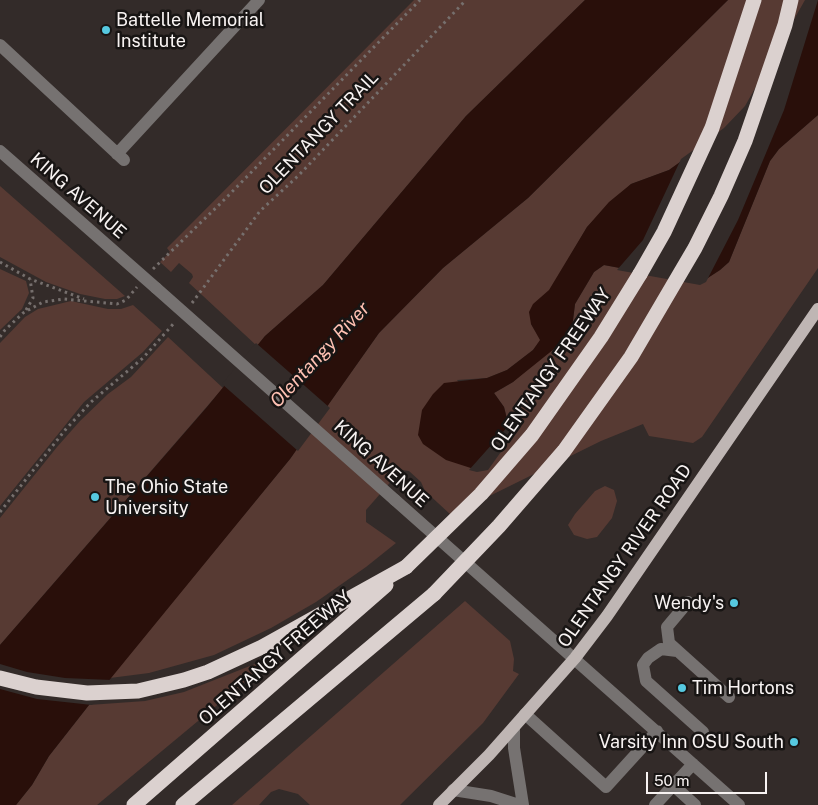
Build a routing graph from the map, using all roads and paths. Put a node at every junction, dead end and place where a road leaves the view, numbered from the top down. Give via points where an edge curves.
1 (259, 0) edge
2 (420, 0) edge
3 (466, 0) edge
4 (754, 0) edge
5 (791, 0) edge
6 (0, 45) edge
7 (0, 151) edge
8 (0, 262) edge
9 (145, 278) junction
10 (30, 279) junction
11 (201, 293) dead end
12 (90, 300) junction
13 (818, 309) edge
14 (23, 313) junction
15 (166, 332) dead end
16 (0, 337) edge
17 (0, 512) edge
18 (406, 567) junction
19 (688, 602) dead end
20 (677, 651) junction
21 (575, 658) junction
22 (0, 678) edge
23 (729, 697) dead end
24 (525, 714) junction
25 (514, 727) junction
26 (657, 731) junction
27 (703, 732) dead end
28 (693, 764) junction
29 (673, 785) junction
30 (453, 790) junction
31 (134, 805) edge
32 (183, 805) edge
33 (438, 805) edge
34 (520, 805) edge
35 (523, 805) edge
36 (655, 805) edge
37 (695, 805) edge
38 (739, 805) edge

1 - 6 street via 125,148 121,157
2 - 9 path
3 - 11 path, OLENTANGY TRAIL via 298,176 260,211
4 - 18 highway, OLENTANGY FREEWAY, bridge via 712,128 664,232 601,338 532,435 505,467
5 - 32 highway, bridge via 745,141 695,248 631,357 564,451 434,594
7 - 9 street, KING AVENUE
8 - 10 path
9 - 12 path via 126,300 117,304
9 - 21 street, KING AVENUE, bridge
10 - 12 path
10 - 14 path via 33,298
12 - 14 path via 43,302
13 - 21 main road, OLENTANGY RIVER ROAD
14 - 16 path
15 - 17 path via 66,429
18 - 22 highway via 231,662 162,686 114,692 51,690
18 - 31 highway, OLENTANGY FREEWAY
19 - 20 street via 667,627 669,643
20 - 23 street
20 - 27 street via 661,649 648,658 643,665 646,681
21 - 24 main road, OLENTANGY RIVER ROAD
21 - 26 street, KING AVENUE
24 - 25 main road, OLENTANGY RIVER ROAD
24 - 26 street via 606,787
25 - 30 main road, OLENTANGY RIVER ROAD
25 - 35 street
26 - 28 street, KING AVENUE
28 - 29 street
28 - 38 street, KING AVENUE
29 - 36 street
29 - 37 street
30 - 33 main road, OLENTANGY RIVER ROAD
30 - 34 street

